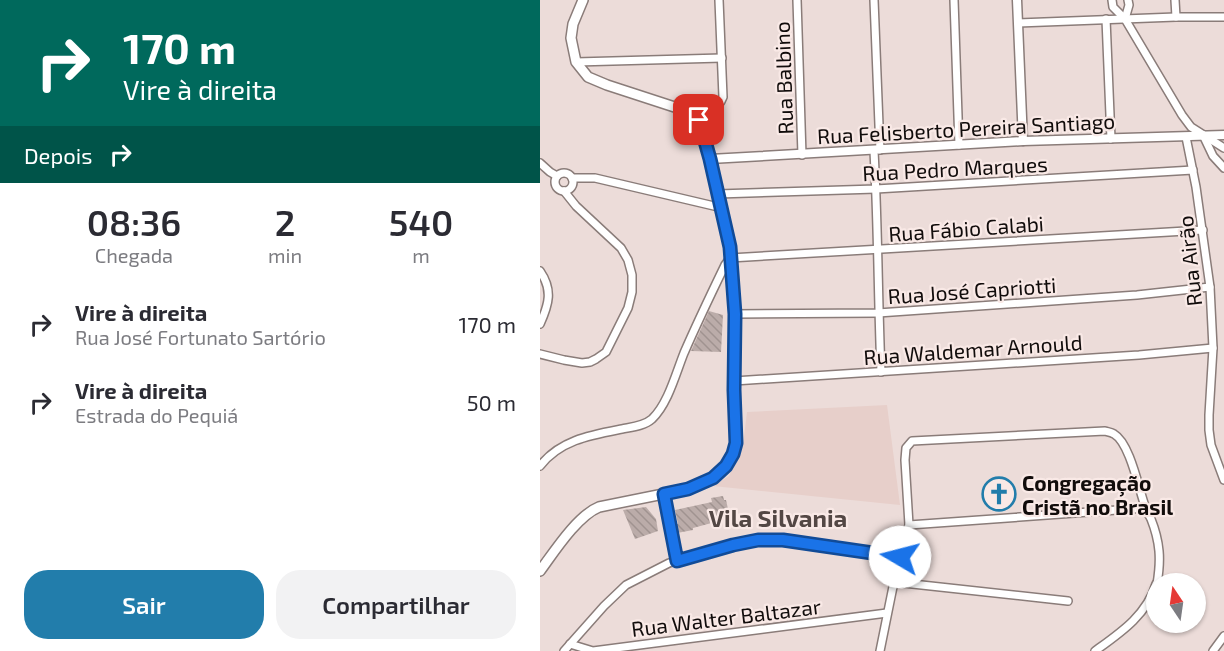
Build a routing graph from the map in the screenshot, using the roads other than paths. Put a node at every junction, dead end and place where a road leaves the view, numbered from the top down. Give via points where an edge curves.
1 (583, 0) edge
2 (719, 0) edge
3 (797, 0) edge
4 (874, 0) edge
5 (954, 0) edge
6 (1017, 0) edge
7 (1112, 0) edge
8 (1128, 0) edge
9 (1175, 0) edge
10 (1176, 17) junction
11 (1224, 17) edge
12 (1106, 19) junction
13 (1125, 19) junction
14 (1018, 23) junction
15 (722, 58) junction
16 (576, 62) junction
17 (696, 114) junction
18 (1203, 135) junction
19 (1224, 135) edge
20 (1186, 136) junction
21 (1111, 139) junction
22 (1023, 141) junction
23 (959, 146) junction
24 (1224, 148) edge
25 (877, 151) junction
26 (802, 155) junction
27 (710, 159) junction
28 (540, 163) edge
29 (1224, 168) edge
30 (1193, 170) junction
31 (557, 176) junction
32 (572, 178) junction
33 (876, 189) junction
34 (564, 191) junction
35 (718, 194) junction
36 (722, 207) junction
37 (1203, 230) junction
38 (879, 250) junction
39 (730, 258) junction
40 (540, 271) edge
41 (1210, 287) junction
42 (878, 313) junction
43 (735, 314) junction
44 (540, 324) edge
45 (1213, 348) junction
46 (540, 354) edge
47 (881, 372) junction
48 (734, 381) junction
49 (540, 466) edge
50 (1224, 480) edge
51 (664, 494) junction
52 (1145, 508) junction
53 (909, 525) junction
54 (900, 557) junction
55 (677, 561) junction
56 (540, 571) edge
57 (1159, 573) edge
58 (894, 582) junction
59 (1068, 601) dead end
60 (1146, 605) edge
61 (887, 613) junction
62 (1224, 636) edge
63 (570, 644) junction
64 (564, 651) edge
65 (880, 651) edge
66 (1095, 651) edge
67 (1213, 651) edge

1 - 16 main road via 573,24
2 - 15 street
3 - 26 street, Rua Balbino
4 - 25 street
5 - 23 street
6 - 14 street
7 - 13 street via 1113,8
8 - 13 street
9 - 10 street
10 - 11 street
10 - 13 street
12 - 13 street
12 - 14 street
12 - 21 street
13 - 18 street via 1182,116
14 - 22 street
15 - 16 street
15 - 17 street via 720,104 707,113
16 - 17 main road via 588,77
17 - 27 main road
18 - 19 street, Rua Felisberto Pereira Santiago
18 - 20 street, Rua Felisberto Pereira Santiago
18 - 24 street
18 - 29 street
20 - 21 street, Rua Felisberto Pereira Santiago
20 - 30 street, Rua Airão
21 - 22 street, Rua Felisberto Pereira Santiago
22 - 23 street, Rua Felisberto Pereira Santiago
23 - 25 street, Rua Felisberto Pereira Santiago
25 - 26 street, Rua Felisberto Pereira Santiago
25 - 33 street
26 - 27 street, Rua Felisberto Pereira Santiago
27 - 35 main road
28 - 31 street
30 - 33 street, Rua Pedro Marques
30 - 37 street, Rua Airão
31 - 32 street via 565,173
31 - 34 street via 557,187
32 - 34 street via 572,186
32 - 36 street via 595,178
33 - 35 street, Rua Pedro Marques
33 - 38 street
34 - 46 street via 621,248 632,275 632,292 606,352 597,359 582,363
35 - 36 main road
36 - 39 main road
37 - 38 street, Rua Fábio Calabi
37 - 41 street, Rua Airão
38 - 39 street, Rua Fábio Calabi
38 - 42 street
39 - 43 main road
39 - 49 street via 662,406 651,420 641,426 565,444
40 - 44 street via 549,300
41 - 42 street, Rua José Capriotti
41 - 45 street, Rua Airão
42 - 43 street, Rua José Capriotti
42 - 47 street
43 - 48 main road
45 - 47 street, Rua Waldemar Arnould
45 - 50 street, Rua Airão via 1209,430
47 - 48 street, Rua Waldemar Arnould
48 - 51 main road via 736,443 726,466 713,478
51 - 55 street
51 - 56 main road via 592,509
52 - 53 street
52 - 53 street via 1126,451 1114,434 1105,431 912,441 906,448 905,460
52 - 57 street via 1154,527
53 - 54 street
54 - 55 street via 758,540
54 - 58 street
55 - 63 street via 626,585
58 - 59 street
58 - 61 street
60 - 66 street via 1132,623
61 - 63 street, Rua Walter Baltazar via 593,651
61 - 65 street
62 - 67 street
63 - 64 street

